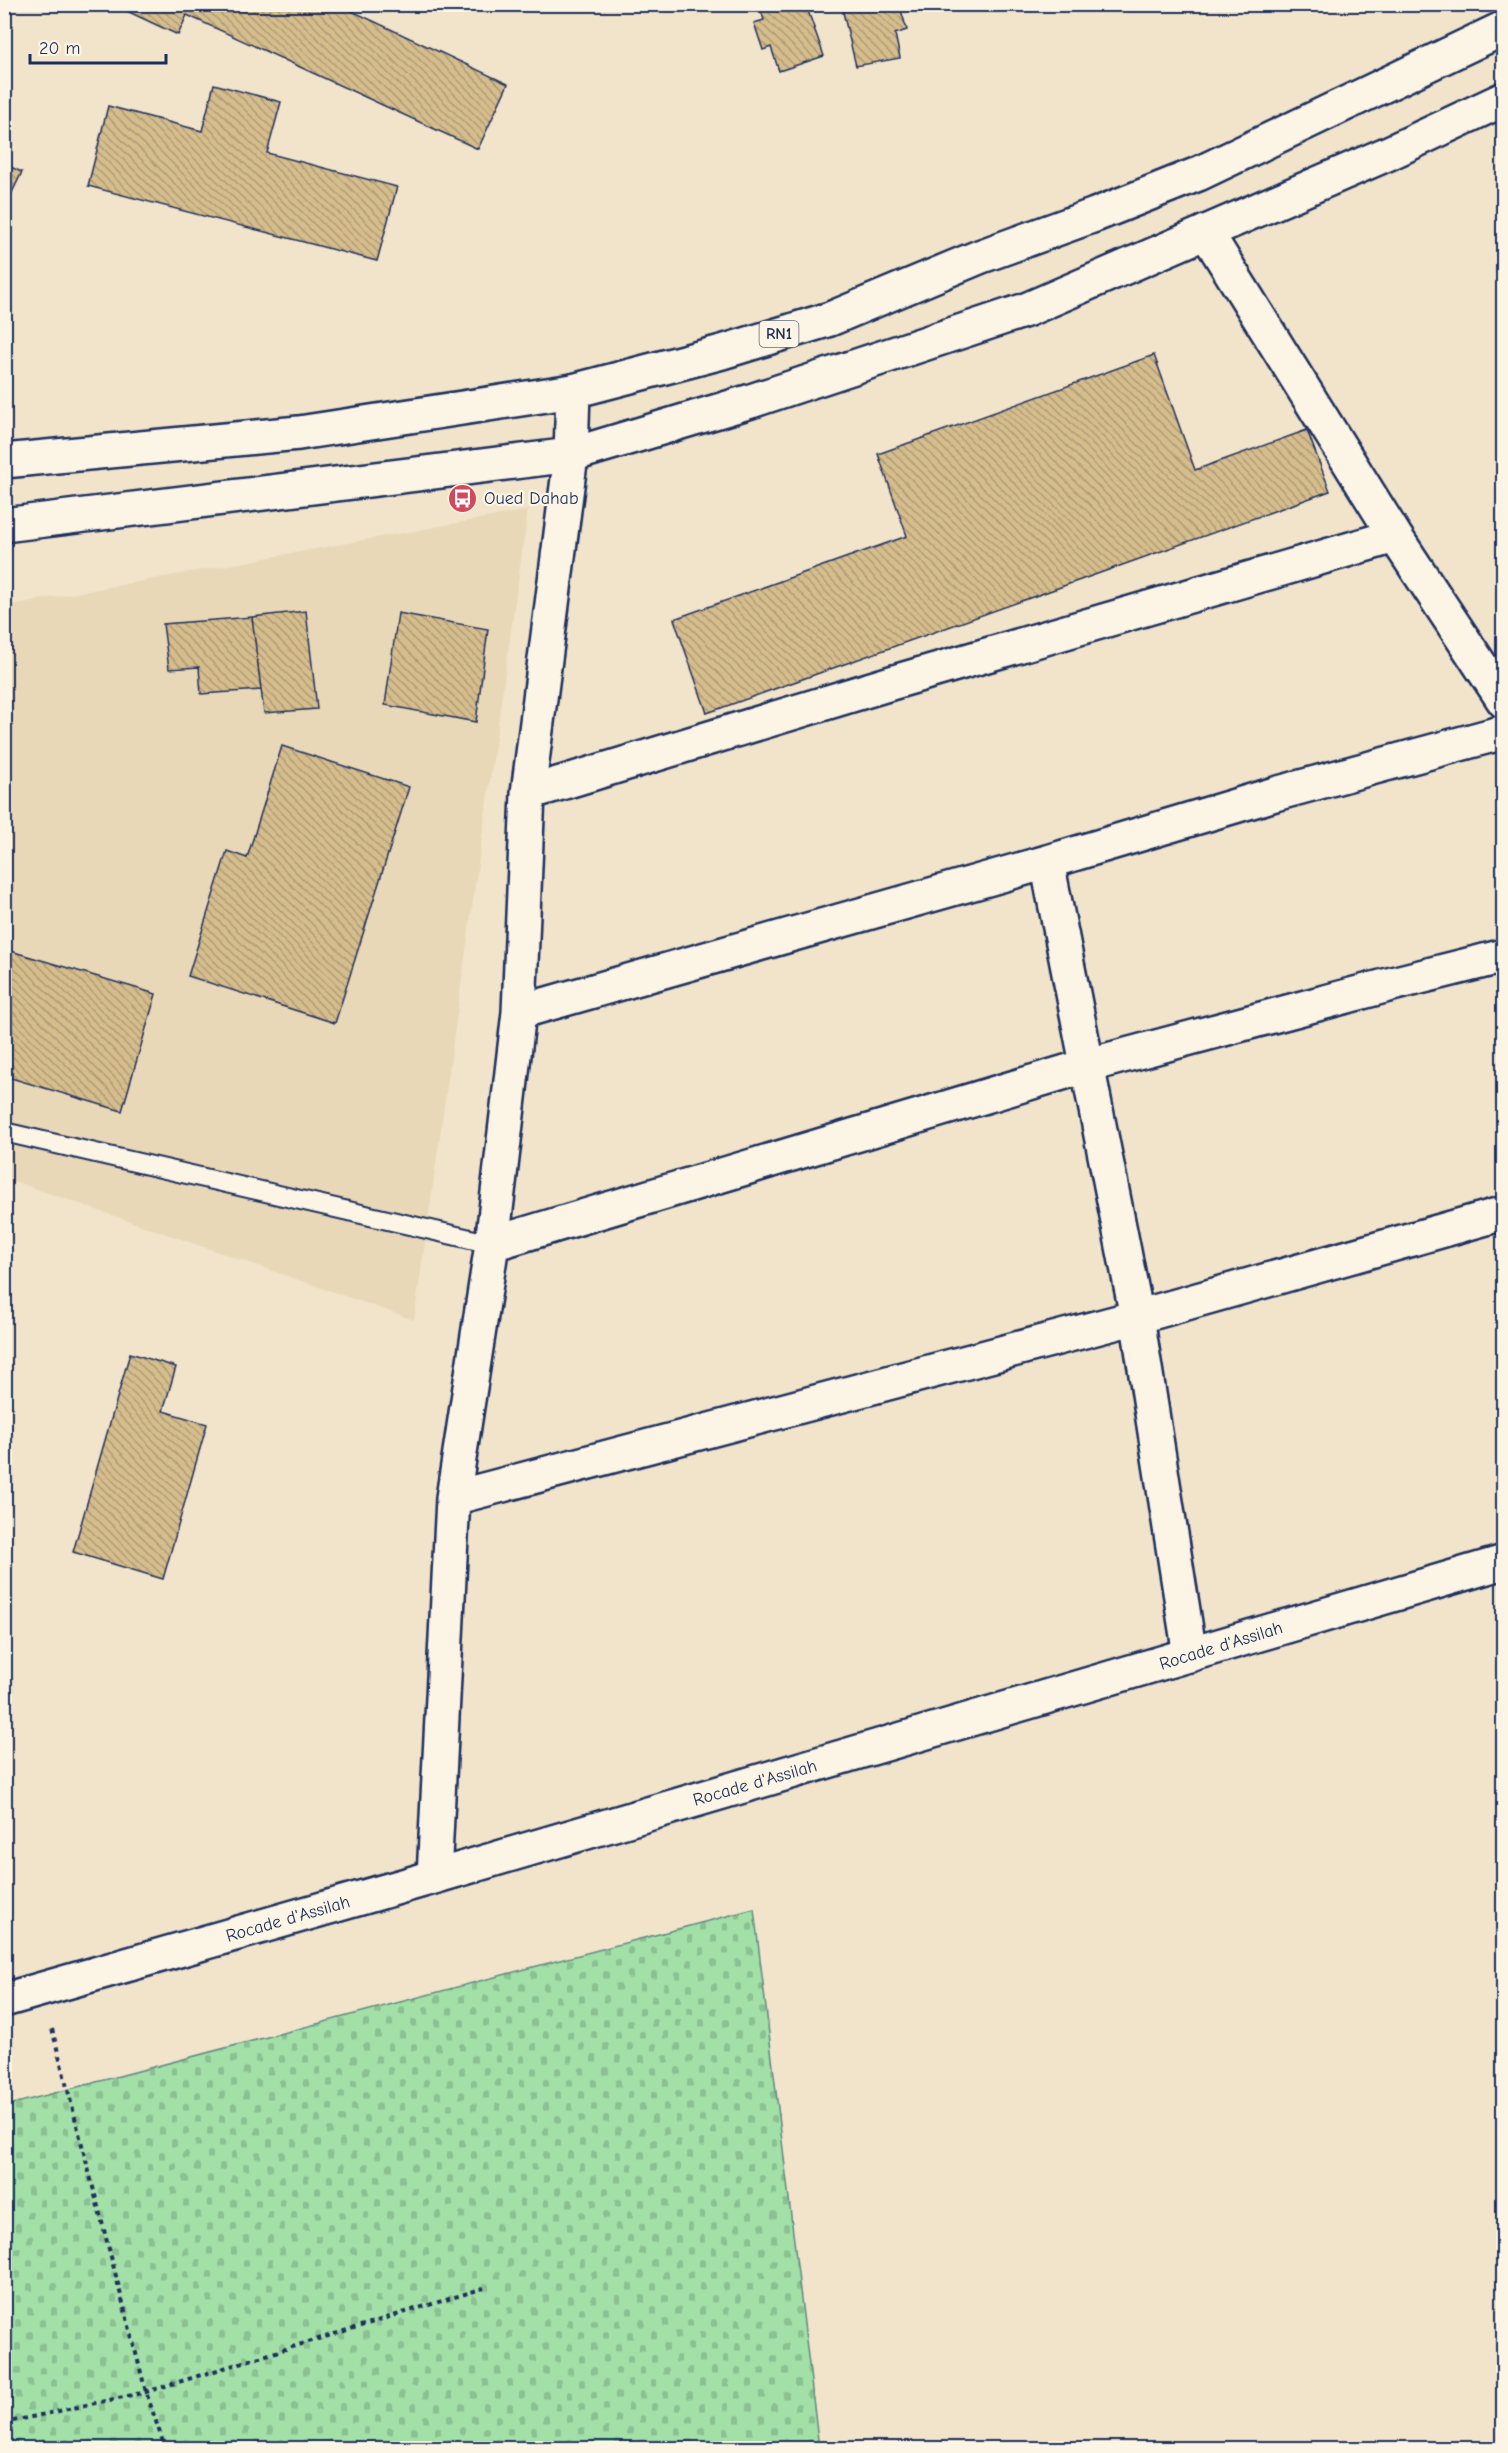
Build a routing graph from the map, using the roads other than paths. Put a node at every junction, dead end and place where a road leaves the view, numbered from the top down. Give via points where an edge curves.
1 (1503, 28) edge
2 (1503, 99) edge
3 (1206, 232) junction
4 (573, 391) junction
5 (571, 455) junction
6 (4, 461) edge
7 (4, 525) edge
8 (1395, 536) junction
9 (1503, 701) edge
10 (1503, 732) edge
11 (528, 793) junction
12 (1047, 862) junction
13 (1503, 956) edge
14 (519, 1012) junction
15 (1089, 1065) junction
16 (4, 1132) edge
17 (1503, 1213) edge
18 (492, 1244) junction
19 (1137, 1317) junction
20 (453, 1498) junction
21 (1503, 1562) edge
22 (1190, 1655) junction
23 (434, 1877) junction
24 (4, 2000) edge

1 - 4 street, RN1 via 1198,174 979,257 830,319
2 - 3 street
3 - 5 street via 1026,310 751,401
3 - 8 street
4 - 5 street
4 - 6 street, RN1 via 298,433
5 - 7 street
5 - 11 street
8 - 9 street
8 - 11 street
10 - 12 street
11 - 14 street
12 - 14 street
12 - 15 street
13 - 15 street
14 - 18 street
15 - 18 street
15 - 19 street
16 - 18 lane
17 - 19 street
18 - 20 street
19 - 20 street
19 - 22 street
20 - 23 street
21 - 22 street, Rocade d'Assilah
22 - 23 street, Rocade d'Assilah
23 - 24 street, Rocade d'Assilah

